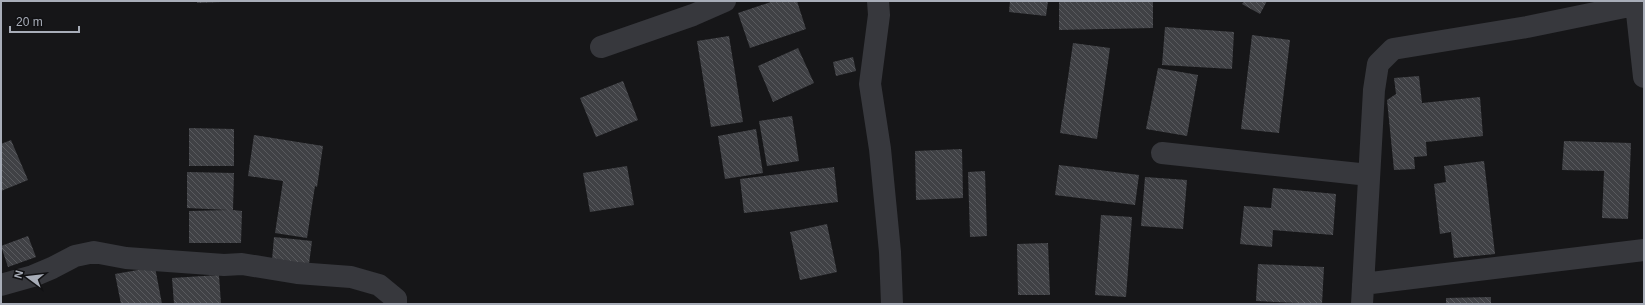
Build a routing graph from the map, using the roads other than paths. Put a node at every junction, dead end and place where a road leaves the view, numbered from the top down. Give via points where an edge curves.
1 (725, 1) edge
2 (878, 1) edge
3 (1640, 3) edge
4 (601, 47) dead end
5 (1644, 77) edge
6 (1162, 153) dead end
7 (1369, 174) junction
8 (1644, 250) edge
9 (1, 285) edge
10 (1363, 294) edge
11 (396, 304) edge
12 (892, 304) edge

1 - 4 street
2 - 12 street via 879,15 870,84 880,149
3 - 5 street
3 - 7 street via 1527,27 1393,49 1378,64
6 - 7 street
7 - 10 street
8 - 10 street
9 - 11 street via 33,276 74,256 94,252 126,258 242,264 351,277 379,285 396,300

